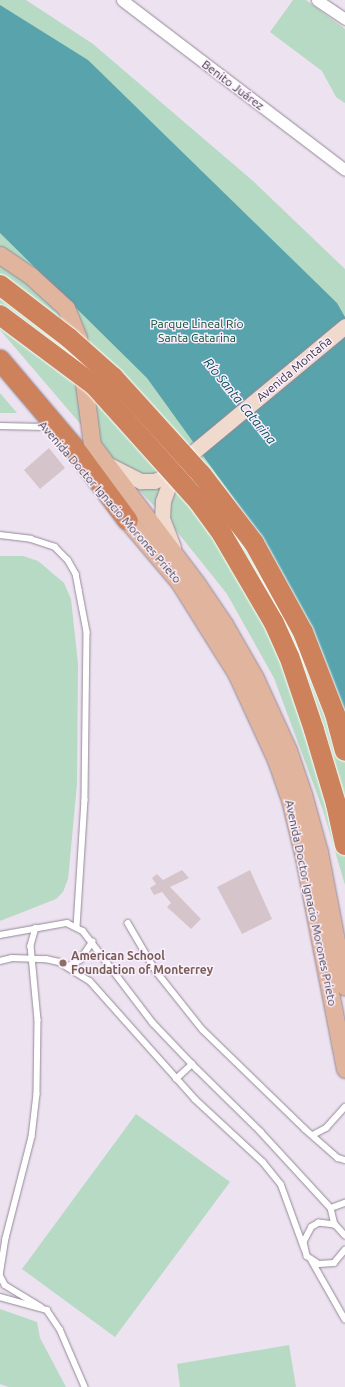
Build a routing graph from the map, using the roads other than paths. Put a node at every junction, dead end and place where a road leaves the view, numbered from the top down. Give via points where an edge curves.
1 (122, 0) edge
2 (324, 2) edge
3 (345, 19) edge
4 (345, 170) edge
5 (0, 255) edge
6 (0, 285) edge
7 (0, 315) edge
8 (345, 326) edge
9 (345, 337) edge
10 (0, 360) edge
11 (0, 372) edge
12 (0, 426) edge
13 (45, 427) junction
14 (103, 462) junction
15 (172, 476) junction
16 (128, 520) junction
17 (0, 535) edge
18 (175, 553) junction
19 (345, 751) edge
20 (345, 845) edge
21 (128, 923) dead end
22 (78, 927) junction
23 (36, 928) junction
24 (0, 935) edge
25 (92, 942) junction
26 (31, 958) junction
27 (0, 961) edge
28 (67, 967) junction
29 (345, 987) edge
30 (192, 1064) junction
31 (345, 1069) edge
32 (176, 1079) junction
33 (345, 1106) edge
34 (313, 1135) junction
35 (345, 1160) edge
36 (345, 1203) edge
37 (331, 1208) junction
38 (335, 1225) junction
39 (344, 1233) edge
40 (305, 1250) junction
41 (345, 1250) edge
42 (312, 1260) junction
43 (0, 1275) edge
44 (0, 1297) edge
45 (41, 1307) junction
46 (345, 1319) edge
47 (84, 1387) edge

1 - 4 street, Benito Juárez
2 - 3 street
5 - 14 main road, Avenida Doctor Ignacio Morones Prieto via 31,276 66,308 78,337 92,445
6 - 19 highway, bridge via 69,338 113,377 202,475 254,543 303,632 335,714
7 - 20 highway, bridge via 94,385 199,502 222,534 274,623 289,656 314,730
8 - 15 street, Avenida Montaña, bridge
9 - 15 street, Avenida Montaña, bridge
10 - 16 highway via 72,445
11 - 13 main road, Avenida Doctor Ignacio Morones Prieto
12 - 13 lane
13 - 16 main road, Avenida Doctor Ignacio Morones Prieto
14 - 15 street, Avenida Montaña via 140,481 154,481
14 - 18 main road, Avenida Doctor Ignacio Morones Prieto
15 - 18 street, Avenida Montaña via 165,493 162,519
16 - 31 main road, Avenida Doctor Ignacio Morones Prieto via 179,582 236,673 276,760 290,800 304,858
17 - 22 lane via 31,539 55,547 68,560 76,574 88,632 85,800
18 - 29 main road, Avenida Doctor Ignacio Morones Prieto via 224,624 255,678 288,750 319,852
21 - 34 lane via 156,971 203,1030
22 - 23 lane via 67,923
22 - 25 lane
23 - 24 lane
23 - 26 lane via 31,940
25 - 28 lane via 80,960
25 - 30 lane via 153,1023
26 - 27 lane
26 - 28 lane via 46,958
26 - 43 lane via 38,1020 37,1094
28 - 32 lane via 94,986
30 - 32 lane
30 - 37 lane via 262,1132
32 - 40 lane via 262,1162 281,1184
33 - 34 lane via 326,1128
34 - 35 lane via 338,1158
36 - 37 lane
37 - 38 lane
38 - 39 lane
38 - 40 lane via 327,1222 312,1227 304,1242
40 - 42 lane
41 - 42 lane via 334,1263 326,1265
42 - 46 lane
43 - 45 lane via 6,1285
44 - 45 lane
45 - 47 lane via 47,1310 60,1329

